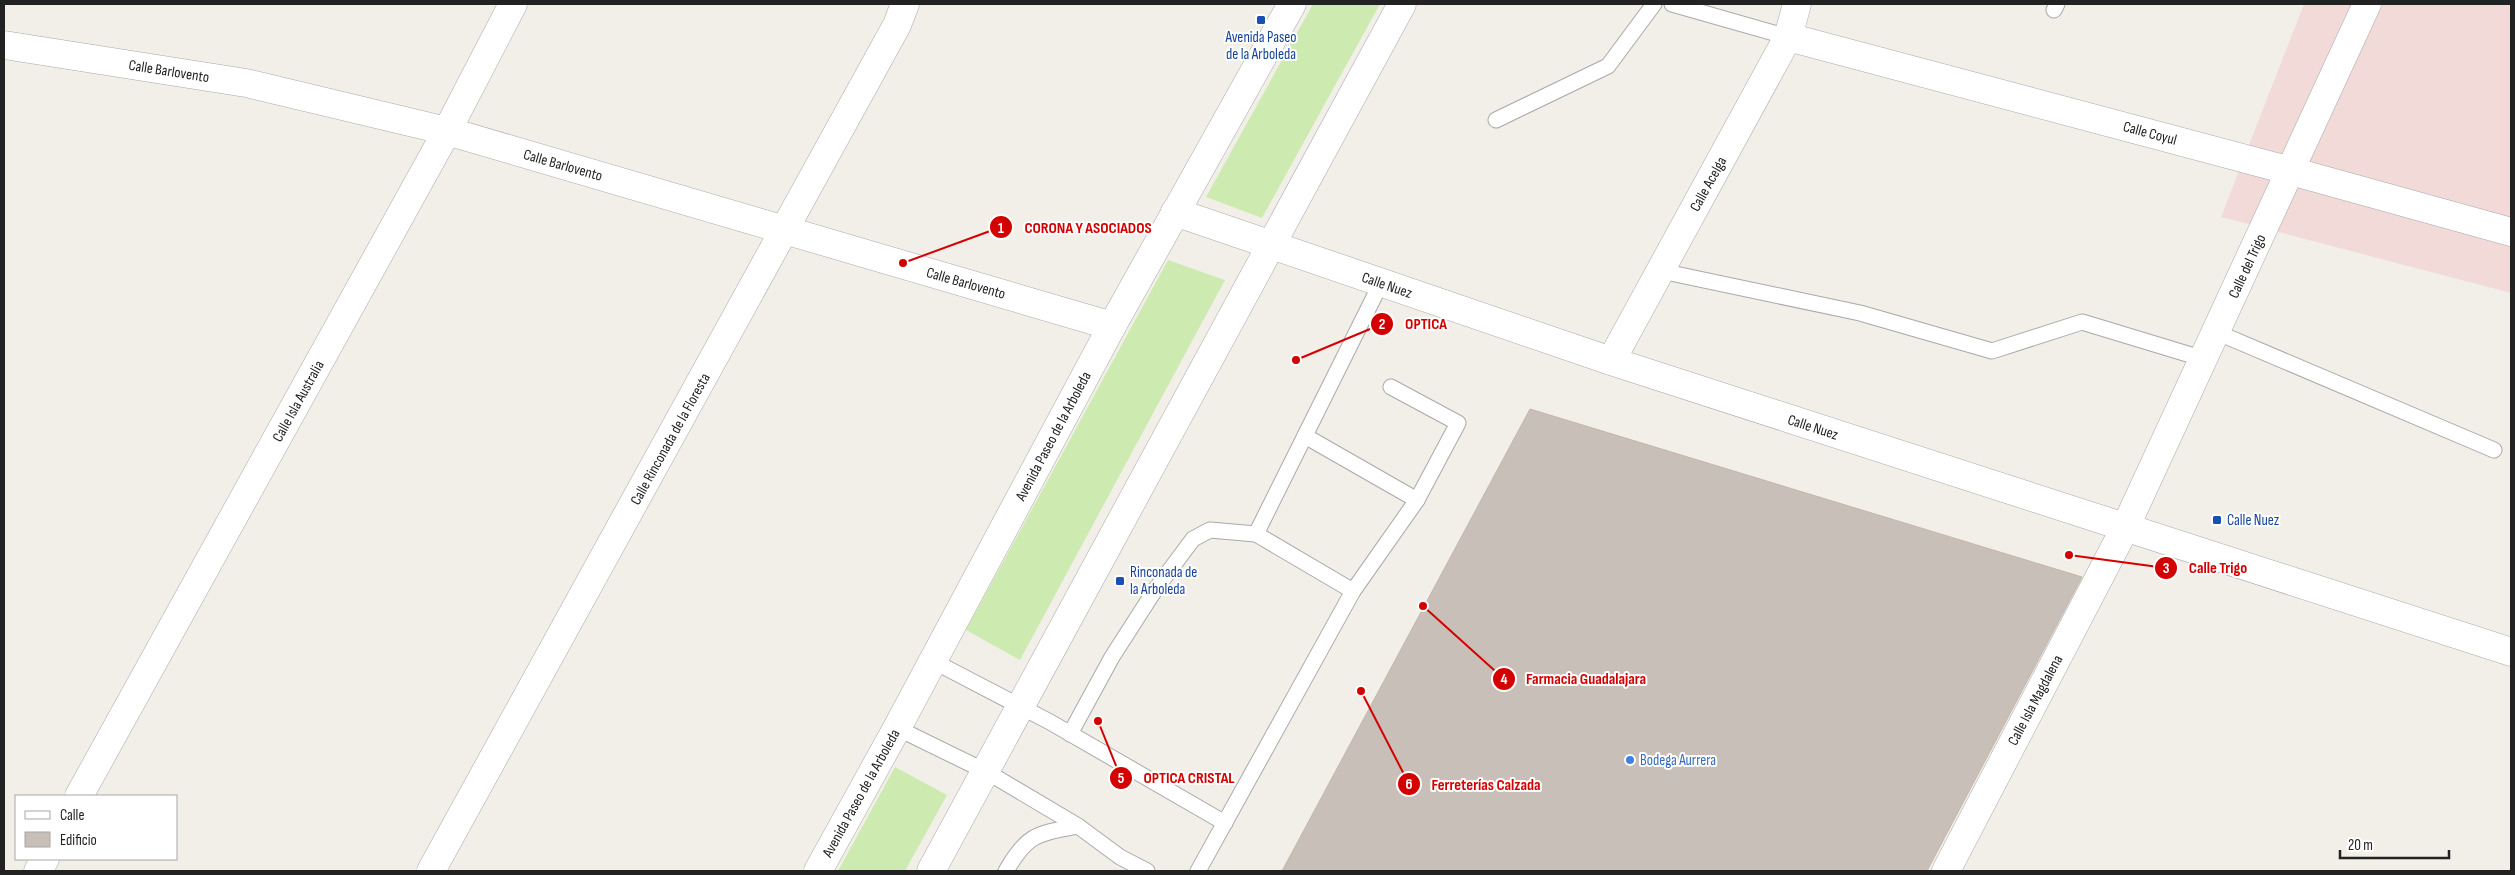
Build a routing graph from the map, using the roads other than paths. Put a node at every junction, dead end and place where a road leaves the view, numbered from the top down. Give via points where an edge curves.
1 (514, 4) edge
2 (905, 4) edge
3 (1292, 4) edge
4 (1402, 4) edge
5 (1654, 4) edge
6 (1672, 4) edge
7 (1797, 4) edge
8 (2367, 4) edge
9 (1788, 37) junction
10 (4, 45) edge
11 (1496, 120) dead end
12 (447, 131) junction
13 (2291, 170) junction
14 (1175, 212) junction
15 (786, 230) junction
16 (2511, 232) edge
17 (1272, 245) junction
18 (1661, 271) junction
19 (1381, 283) junction
20 (1112, 326) junction
21 (2216, 332) junction
22 (2204, 359) junction
23 (1610, 361) junction
24 (1391, 387) dead end
25 (1305, 436) junction
26 (2494, 450) dead end
27 (1417, 500) junction
28 (2125, 528) junction
29 (1256, 534) junction
30 (1354, 592) junction
31 (2511, 652) edge
32 (933, 661) junction
33 (1022, 707) junction
34 (897, 728) junction
35 (1070, 734) junction
36 (986, 772) junction
37 (80, 795) edge
38 (1225, 823) junction
39 (1078, 826) junction
40 (44, 860) edge
41 (38, 871) edge
42 (431, 871) edge
43 (818, 871) edge
44 (931, 871) edge
45 (1006, 871) edge
46 (1148, 871) edge
47 (1198, 871) edge
48 (1946, 871) edge

1 - 12 street, Calle Isla Australia
2 - 15 street, Calle Rinconada de la Floresta via 897,25
3 - 14 street, Avenida Paseo de la Arboleda
4 - 17 street
5 - 11 lane via 1608,66
6 - 9 lane
7 - 9 street, Calle Acelga
8 - 13 street, Calle del Trigo
9 - 13 street, Calle Coyul
9 - 18 street, Calle Acelga
10 - 12 street, Calle Barlovento via 246,83
12 - 15 street, Calle Barlovento
12 - 37 street, Calle Isla Australia
13 - 16 street, Calle Coyul
13 - 21 street, Calle del Trigo
14 - 17 street, Calle Nuez
14 - 20 street, Avenida Paseo de la Arboleda
15 - 20 street, Calle Barlovento
15 - 42 street, Calle Rinconada de la Floresta
17 - 19 street, Calle Nuez
17 - 33 street
18 - 22 lane via 1860,313 1992,351 2082,322
18 - 23 street, Calle Acelga
19 - 23 street, Calle Nuez
19 - 25 lane
20 - 32 street, Avenida Paseo de la Arboleda
21 - 22 street, Calle del Trigo
21 - 26 lane
22 - 28 street, Calle del Trigo
23 - 28 street, Calle Nuez
24 - 27 lane via 1458,423
25 - 27 lane
25 - 29 lane
27 - 30 lane
28 - 31 street, Calle Nuez
28 - 48 street, Calle Isla Magdalena
29 - 30 lane
29 - 35 lane via 1210,530 1193,539 1131,627
30 - 38 lane
32 - 33 lane
32 - 34 street, Avenida Paseo de la Arboleda
33 - 35 lane
33 - 36 street
34 - 36 lane
34 - 43 street, Avenida Paseo de la Arboleda
35 - 38 lane
36 - 39 lane
36 - 44 street
38 - 47 lane
39 - 45 lane via 1040,833 1028,840
39 - 46 lane via 1120,857
40 - 41 street

